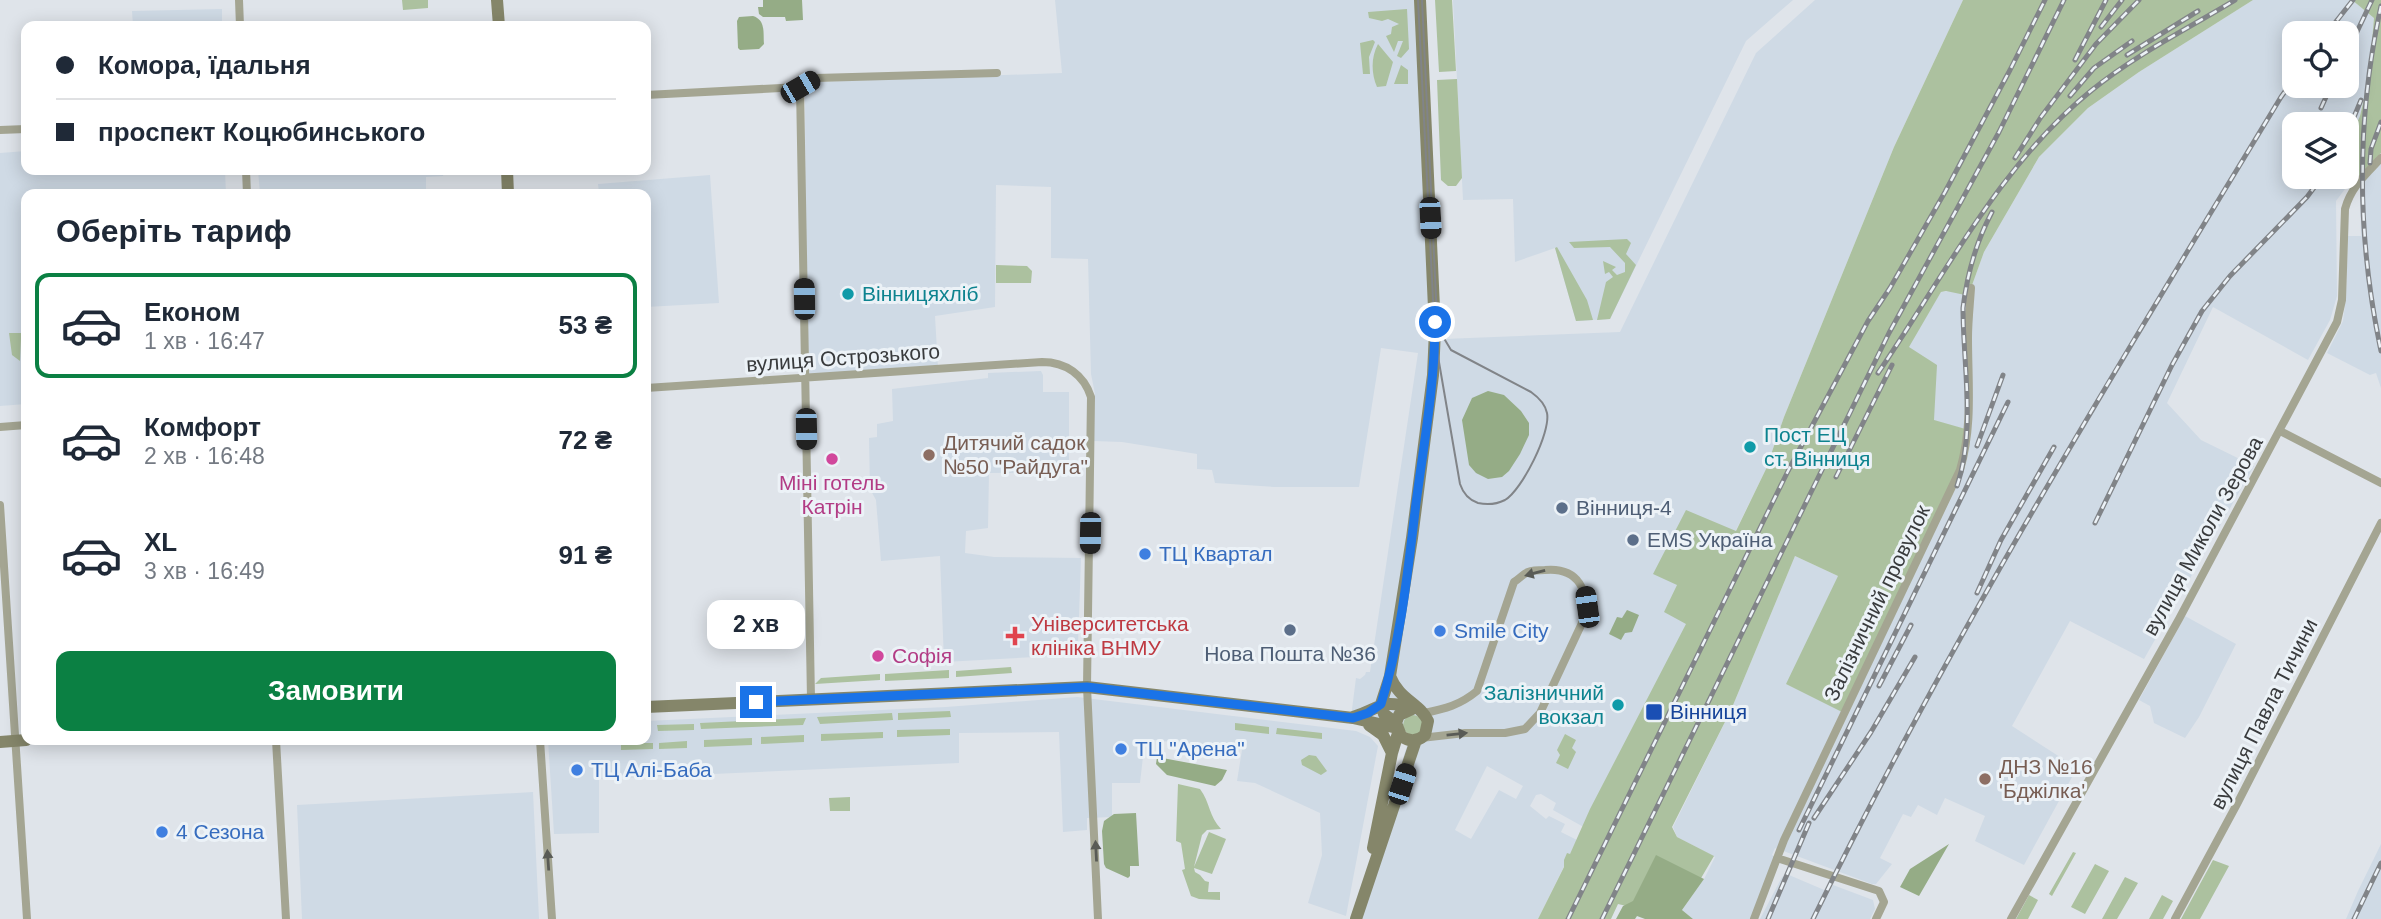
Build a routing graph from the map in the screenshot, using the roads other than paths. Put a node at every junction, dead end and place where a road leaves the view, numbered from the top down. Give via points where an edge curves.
1 (239, 0) edge
2 (497, 0) edge
3 (1420, 0) edge
4 (240, 21) edge
5 (499, 21) edge
6 (997, 73) dead end
7 (800, 87) junction
8 (651, 95) edge
9 (21, 129) edge
10 (0, 130) edge
11 (2381, 158) edge
12 (1971, 288) dead end
13 (806, 379) junction
14 (651, 388) edge
15 (21, 425) edge
16 (0, 426) edge
17 (2280, 431) junction
18 (2381, 484) edge
19 (0, 505) edge
20 (2381, 523) edge
21 (1390, 676) junction
22 (1087, 687) junction
23 (811, 699) junction
24 (1381, 704) junction
25 (651, 707) edge
26 (1418, 710) junction
27 (1353, 718) junction
28 (1397, 728) junction
29 (1419, 739) junction
30 (21, 741) edge
31 (0, 742) edge
32 (21, 745) edge
33 (276, 745) edge
34 (540, 745) edge
35 (1392, 753) junction
36 (1777, 858) junction
37 (1367, 883) junction
38 (27, 919) edge
39 (286, 919) edge
40 (552, 919) edge
41 (1098, 919) edge
42 (1356, 919) edge
43 (1754, 919) edge
44 (1876, 919) edge
45 (2011, 919) edge
46 (2175, 919) edge

1 - 4 street
2 - 5 main road
3 - 21 main road via 1433,375
6 - 7 street via 816,78
7 - 8 street
7 - 13 street
9 - 10 street
11 - 17 street, вулиця Миколи Зерова via 2348,199 2337,322
12 - 36 street, Залізничний провулок via 1970,418 1960,470
13 - 14 street, вулиця Острозького
13 - 22 street, вулиця Острозького via 1052,362 1073,371 1087,386 1091,397
13 - 23 street
15 - 16 street
17 - 18 street
17 - 45 street, вулиця Миколи Зерова
19 - 30 street
20 - 46 street, вулиця Павла Тичини
21 - 24 main road
21 - 26 main road via 1399,694
22 - 23 main road
22 - 27 main road
41 -> 22 street
23 - 25 main road
24 - 26 main road via 1394,702
24 - 27 main road
24 - 28 main road
26 - 28 main road via 1399,715
26 - 29 main road via 1428,726
29 -> 26 street via 1525,729 1540,713 1583,621 1585,590 1575,577 1557,569 1530,571 1514,582 1477,691 1447,709
27 - 28 main road
27 - 35 main road via 1375,727
28 - 29 main road via 1405,739
28 - 35 main road
29 - 37 main road
30 - 31 main road
32 - 38 street
33 - 39 street
40 -> 34 street
35 - 37 main road
36 - 43 street, Залізничний провулок
36 - 44 street via 1879,891 1884,902
37 - 42 main road

